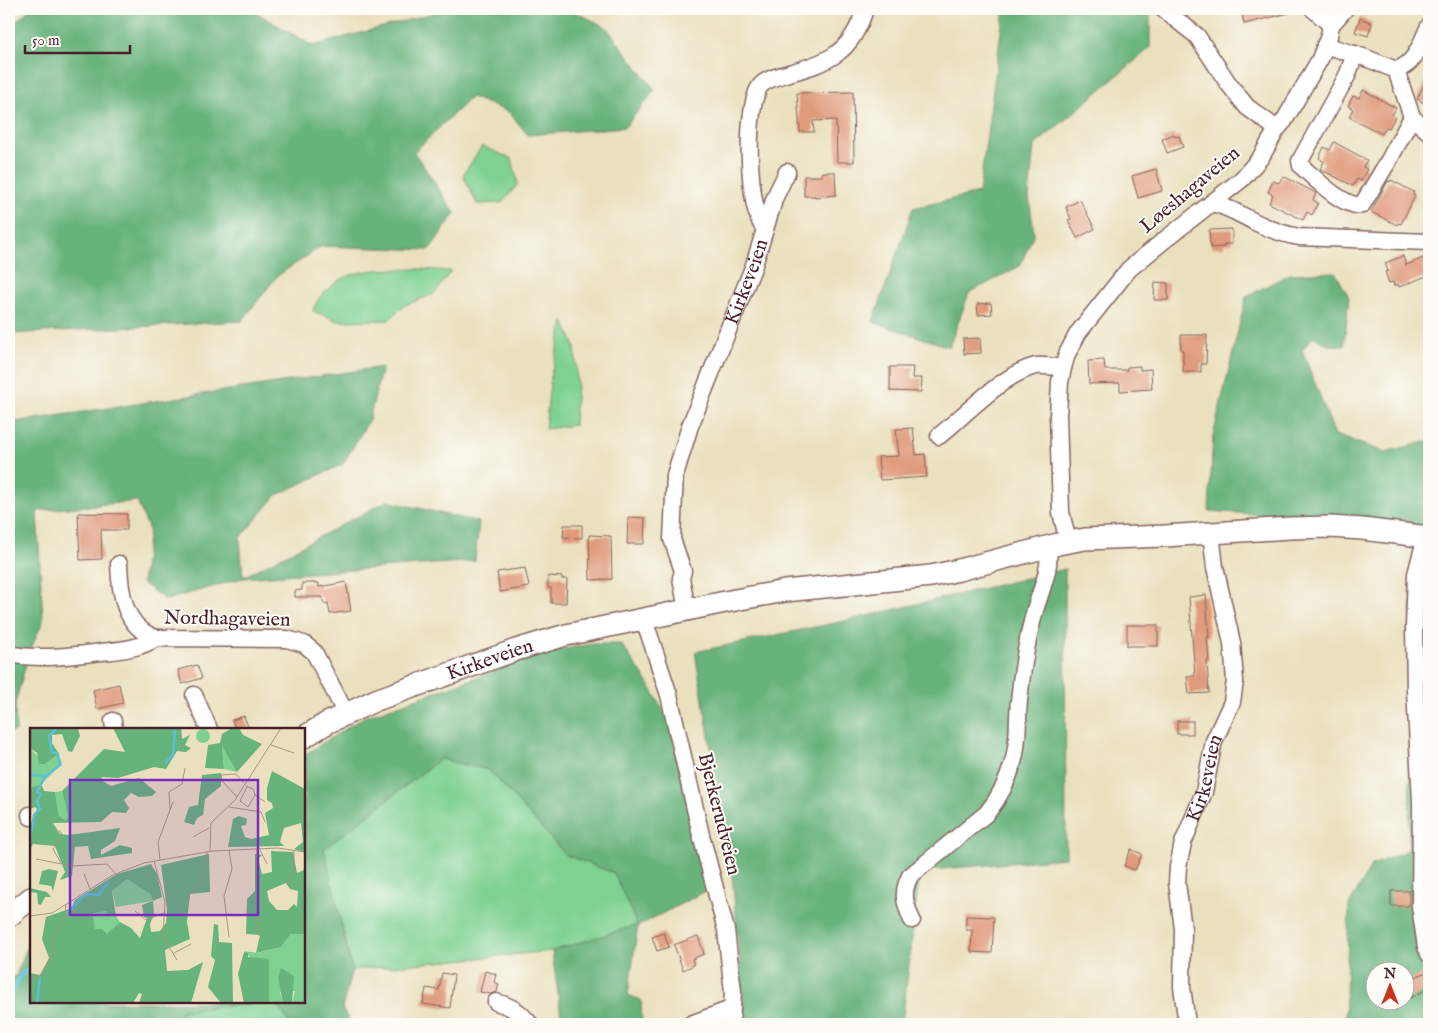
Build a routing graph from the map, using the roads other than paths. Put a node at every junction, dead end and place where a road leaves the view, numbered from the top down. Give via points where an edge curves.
1 (865, 9) edge
2 (1163, 9) edge
3 (1313, 9) edge
4 (1344, 9) edge
5 (1331, 25) junction
6 (1429, 26) edge
7 (1326, 44) junction
8 (1355, 54) junction
9 (1396, 70) junction
10 (1412, 117) junction
11 (1278, 128) junction
12 (1429, 132) edge
13 (787, 172) dead end
14 (1212, 203) junction
15 (764, 229) junction
16 (1429, 242) edge
17 (1063, 368) junction
18 (939, 436) dead end
19 (1211, 533) junction
20 (1428, 536) edge
21 (1068, 542) junction
22 (1047, 547) junction
23 (119, 564) dead end
24 (687, 610) junction
25 (642, 618) junction
26 (156, 638) junction
27 (9, 654) edge
28 (194, 694) dead end
29 (346, 714) junction
30 (209, 728) edge
31 (305, 736) edge
32 (30, 899) edge
33 (9, 916) edge
34 (912, 920) dead end
35 (1429, 954) edge
36 (496, 1002) dead end
37 (731, 1016) edge
38 (530, 1024) edge
39 (691, 1024) edge
40 (1187, 1024) edge

1 - 15 street, Kirkeveien via 855,36 845,49 813,66 770,79 756,94 751,118 751,183 757,215
2 - 11 street via 1198,36 1247,107
3 - 5 street
4 - 5 street, Løeshagaveien
5 - 7 street, Løeshagaveien
6 - 9 street via 1412,62
7 - 8 street
7 - 11 street, Løeshagaveien via 1320,60
8 - 9 street
8 - 10 street via 1347,76 1300,161 1301,166 1334,194 1354,205 1362,205
9 - 10 street
10 - 12 street
11 - 14 street, Løeshagaveien via 1261,157 1242,179
13 - 15 street via 774,197
14 - 16 street via 1227,206 1287,235
14 - 17 street, Løeshagaveien via 1129,269 1078,333
15 - 24 street, Kirkeveien via 754,264 690,426 675,475 672,539 682,571
17 - 18 street via 1035,366 1012,377
17 - 21 street, Løeshagaveien via 1058,415 1061,512
19 - 20 main road, Kirkeveien via 1330,528
19 - 21 main road, Kirkeveien
19 - 40 street, Kirkeveien via 1232,643 1235,681 1232,702 1214,741 1204,792 1183,843 1178,867 1183,930 1182,987
20 - 35 street, Kirkeveien via 1416,574 1414,636 1421,802 1420,906
21 - 22 main road, Kirkeveien
22 - 24 main road, Kirkeveien via 931,576 785,591
22 - 34 street via 1047,569 1028,640 1014,761 1007,781 987,813 910,876 904,898
23 - 26 street via 120,588 126,609 136,625
24 - 25 main road, Kirkeveien
25 - 29 main road, Kirkeveien via 516,650 417,684
25 - 37 street, Bjerkerudveien via 669,695 726,930 733,992
26 - 27 street, Nordhagaveien via 134,648 55,658
26 - 29 street, Nordhagaveien via 287,638 304,644 314,652
28 - 30 street
29 - 31 main road, Kirkeveien
32 - 33 main road
36 - 38 street via 520,1012
37 - 39 street

